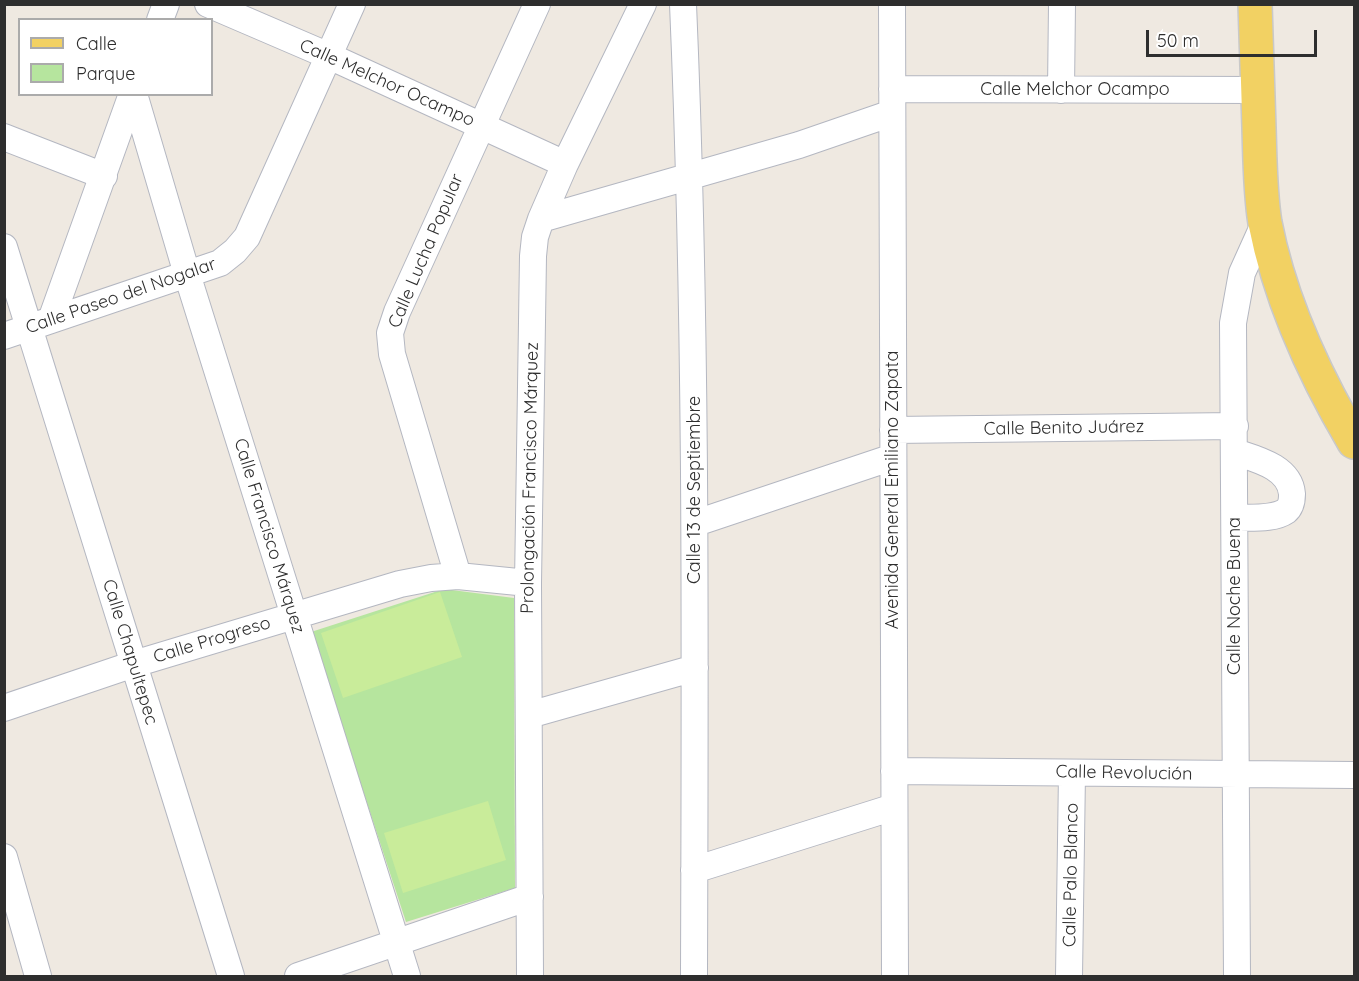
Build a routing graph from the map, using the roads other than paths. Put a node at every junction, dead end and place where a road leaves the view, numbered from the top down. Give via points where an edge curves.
1 (208, 4) edge
2 (352, 4) edge
3 (537, 4) edge
4 (643, 4) edge
5 (683, 4) edge
6 (892, 4) edge
7 (1062, 4) edge
8 (1255, 4) edge
9 (329, 56) junction
10 (1061, 90) junction
11 (1258, 90) junction
12 (132, 96) edge
13 (134, 96) edge
14 (892, 101) junction
15 (481, 125) junction
16 (4, 136) edge
17 (565, 164) junction
18 (104, 176) junction
19 (691, 177) junction
20 (541, 219) junction
21 (1265, 222) junction
22 (4, 247) edge
23 (187, 274) junction
24 (40, 324) junction
25 (4, 336) edge
26 (1235, 426) junction
27 (893, 430) junction
28 (1354, 442) edge
29 (1235, 453) junction
30 (893, 457) junction
31 (1235, 518) junction
32 (696, 523) junction
33 (459, 576) junction
34 (528, 583) junction
35 (294, 615) junction
36 (134, 664) junction
37 (695, 668) junction
38 (4, 708) edge
39 (530, 715) junction
40 (894, 771) junction
41 (1072, 773) junction
42 (1236, 774) junction
43 (1354, 775) edge
44 (894, 807) junction
45 (4, 857) edge
46 (694, 870) junction
47 (530, 897) junction
48 (396, 943) junction
49 (38, 976) edge
50 (231, 976) edge
51 (298, 976) edge
52 (406, 976) edge
53 (530, 976) edge
54 (694, 976) edge
55 (895, 976) edge
56 (1069, 976) edge
57 (1237, 976) edge

1 - 9 street, Calle Melchor Ocampo
2 - 9 street
3 - 15 street, Calle Lucha Popular
4 - 17 street, Prolongación Francisco Márquez
5 - 19 street, Calle 13 de Septiembre
6 - 14 street, Avenida General Emiliano Zapata
7 - 10 street
8 - 11 main road
9 - 15 street, Calle Melchor Ocampo
9 - 23 street, Calle Paseo del Nogalar via 247,237 220,263
10 - 11 street, Calle Melchor Ocampo
10 - 14 street, Calle Melchor Ocampo
11 - 21 main road
12 - 18 street
13 - 23 street, Calle Francisco Márquez
14 - 19 street, Calle Melchor Ocampo via 800,145
14 - 27 street, Avenida General Emiliano Zapata
15 - 17 street, Calle Melchor Ocampo
15 - 33 street, Calle Lucha Popular via 390,333 392,354
16 - 18 street
17 - 20 street, Prolongación Francisco Márquez
18 - 24 street
19 - 20 street, Calle Melchor Ocampo
19 - 32 street, Calle 13 de Septiembre
20 - 34 street, Prolongación Francisco Márquez via 533,256
21 - 26 street, Calle Noche Buena via 1242,273 1237,295 1233,323
21 - 28 main road via 1279,279 1302,343
22 - 24 street, Calle Chapultepec
23 - 24 street, Calle Paseo del Nogalar
23 - 35 street, Calle Francisco Márquez
24 - 25 street, Calle Paseo del Nogalar
24 - 36 street, Calle Chapultepec
26 - 27 street, Calle Benito Juárez
26 - 29 street, Calle Noche Buena
27 - 30 street, Avenida General Emiliano Zapata
29 - 31 street, Calle Noche Buena
29 - 31 street via 1278,470 1292,492 1289,509 1283,513
30 - 32 street
30 - 40 street, Avenida General Emiliano Zapata
31 - 42 street, Calle Noche Buena
32 - 37 street, Calle 13 de Septiembre
33 - 34 street, Calle Progreso
33 - 35 street, Calle Progreso via 400,584
34 - 39 street, Prolongación Francisco Márquez
35 - 36 street, Calle Progreso
35 - 48 street, Calle Francisco Márquez
36 - 38 street, Calle Progreso
36 - 50 street, Calle Chapultepec
37 - 39 street
37 - 46 street, Calle 13 de Septiembre
39 - 47 street, Prolongación Francisco Márquez
40 - 41 street, Calle Revolución
40 - 44 street, Avenida General Emiliano Zapata
41 - 42 street, Calle Revolución
41 - 56 street, Calle Palo Blanco
42 - 43 street, Calle Revolución
42 - 57 street, Calle Noche Buena
44 - 46 street
44 - 55 street, Avenida General Emiliano Zapata
45 - 49 street
46 - 54 street, Calle 13 de Septiembre
47 - 48 street
47 - 53 street, Prolongación Francisco Márquez
48 - 51 street
48 - 52 street, Calle Francisco Márquez

